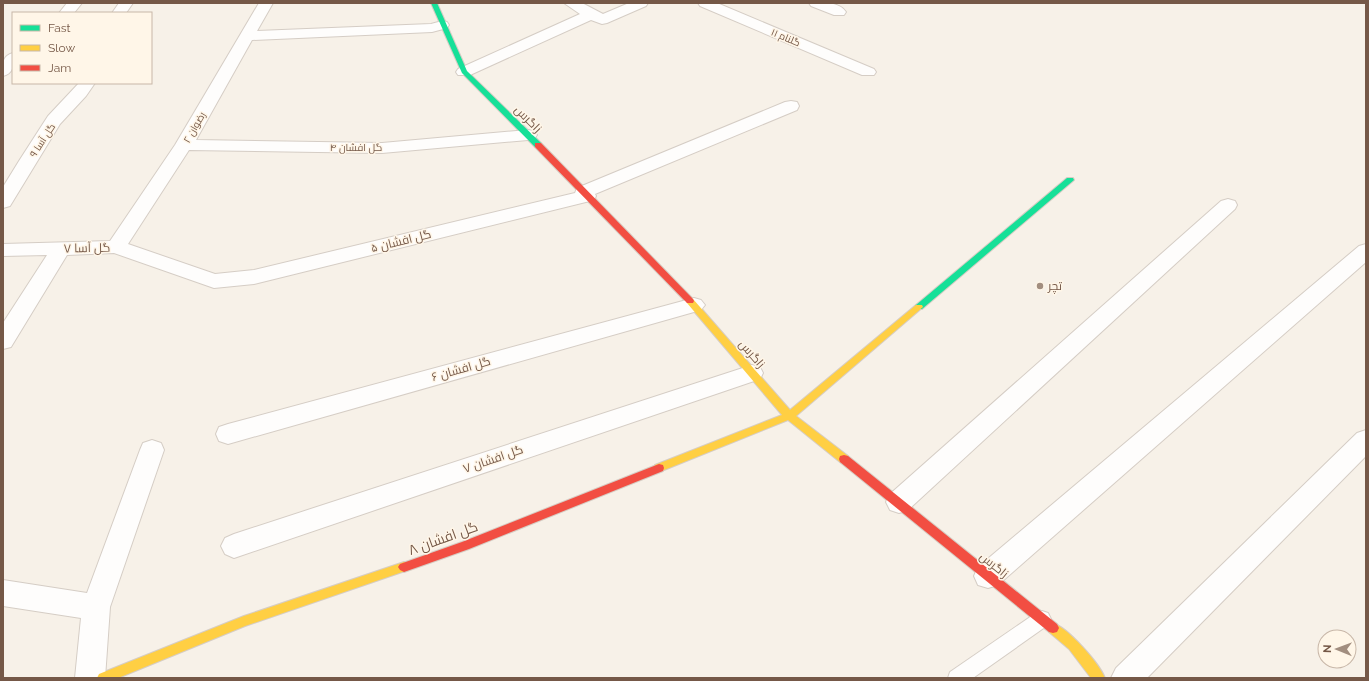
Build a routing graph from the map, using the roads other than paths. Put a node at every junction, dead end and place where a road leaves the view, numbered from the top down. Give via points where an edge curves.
1 (75, 3) edge
2 (126, 3) edge
3 (266, 3) edge
4 (434, 3) edge
5 (571, 3) edge
6 (641, 3) edge
7 (704, 3) edge
8 (816, 3) edge
9 (67, 12) edge
10 (120, 12) edge
11 (839, 12) dead end
12 (596, 17) junction
13 (442, 25) junction
14 (247, 36) junction
15 (12, 59) edge
16 (3, 71) edge
17 (464, 72) junction
18 (868, 72) dead end
19 (86, 84) edge
20 (791, 106) dead end
21 (528, 136) junction
22 (184, 145) junction
23 (1070, 180) dead end
24 (586, 194) junction
25 (3, 202) edge
26 (1228, 205) dead end
27 (116, 247) junction
28 (61, 249) junction
29 (3, 250) edge
30 (1366, 251) edge
31 (214, 280) joint
32 (694, 305) junction
33 (3, 341) edge
34 (752, 373) junction
35 (789, 416) junction
36 (228, 434) dead end
37 (1366, 440) edge
38 (152, 450) dead end
39 (899, 502) junction
40 (234, 546) dead end
41 (988, 576) junction
42 (3, 593) edge
43 (96, 607) junction
44 (1042, 619) junction
45 (90, 678) edge
46 (103, 678) edge
47 (957, 678) edge
48 (1099, 678) edge
49 (1126, 678) edge

1 - 9 street
2 - 10 street
3 - 14 street, رضوان ۲
4 - 13 street, زاگرس
5 - 12 street
6 - 12 street
7 - 18 street, گلنام ۱۱
8 - 11 street
12 - 17 street
13 - 14 street via 432,28
13 - 17 street, زاگرس
14 - 22 street, رضوان ۲
15 - 16 street
17 - 21 street, زاگرس
19 - 25 street, گل آسا ۹ via 46,131
20 - 24 street, گل افشان ۵
21 - 22 street, گل افشان ۴ via 382,148
21 - 24 street, زاگرس
22 - 27 street, رضوان ۲
23 - 35 street, گل افشان ۸
24 - 31 street, گل افشان ۵ via 254,277
24 - 32 street, زاگرس
26 - 39 street
27 - 28 street, گل آسا ۷
27 - 31 street, گل آسا ۷
28 - 29 street, گل آسا ۷
28 - 33 street
30 - 41 street
32 - 34 street, زاگرس
32 - 36 street, گل افشان ۶
34 - 35 street, زاگرس
34 - 40 street, گل افشان ۷
35 - 39 street, زاگرس
35 - 46 street, گل افشان ۸ via 465,546 244,620
37 - 49 street
38 - 43 street
39 - 41 street, زاگرس
41 - 44 street, زاگرس
42 - 43 street
43 - 45 street
44 - 47 lane
44 - 48 street, زاگرس via 1073,645

